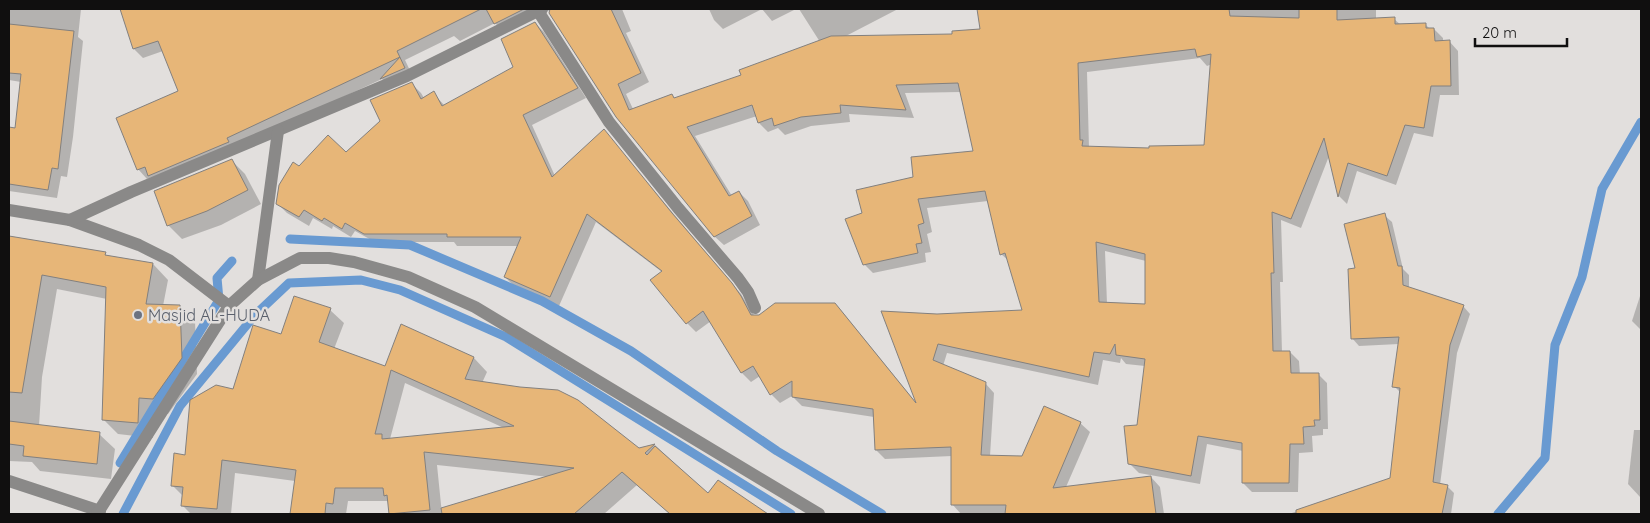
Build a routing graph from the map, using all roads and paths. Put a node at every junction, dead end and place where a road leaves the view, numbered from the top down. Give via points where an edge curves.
1 (540, 10) edge
2 (278, 131) junction
3 (9, 210) edge
4 (70, 220) junction
5 (258, 280) junction
6 (229, 306) junction
7 (755, 308) dead end
8 (9, 481) edge
9 (98, 512) edge
10 (818, 514) edge

1 - 2 street via 407,76
1 - 7 street via 609,122 738,278
2 - 4 street
2 - 5 street
3 - 4 street
4 - 6 street via 139,245 169,260
5 - 6 street
5 - 10 street via 300,258 354,262 408,277 475,307
6 - 9 street
8 - 9 street

